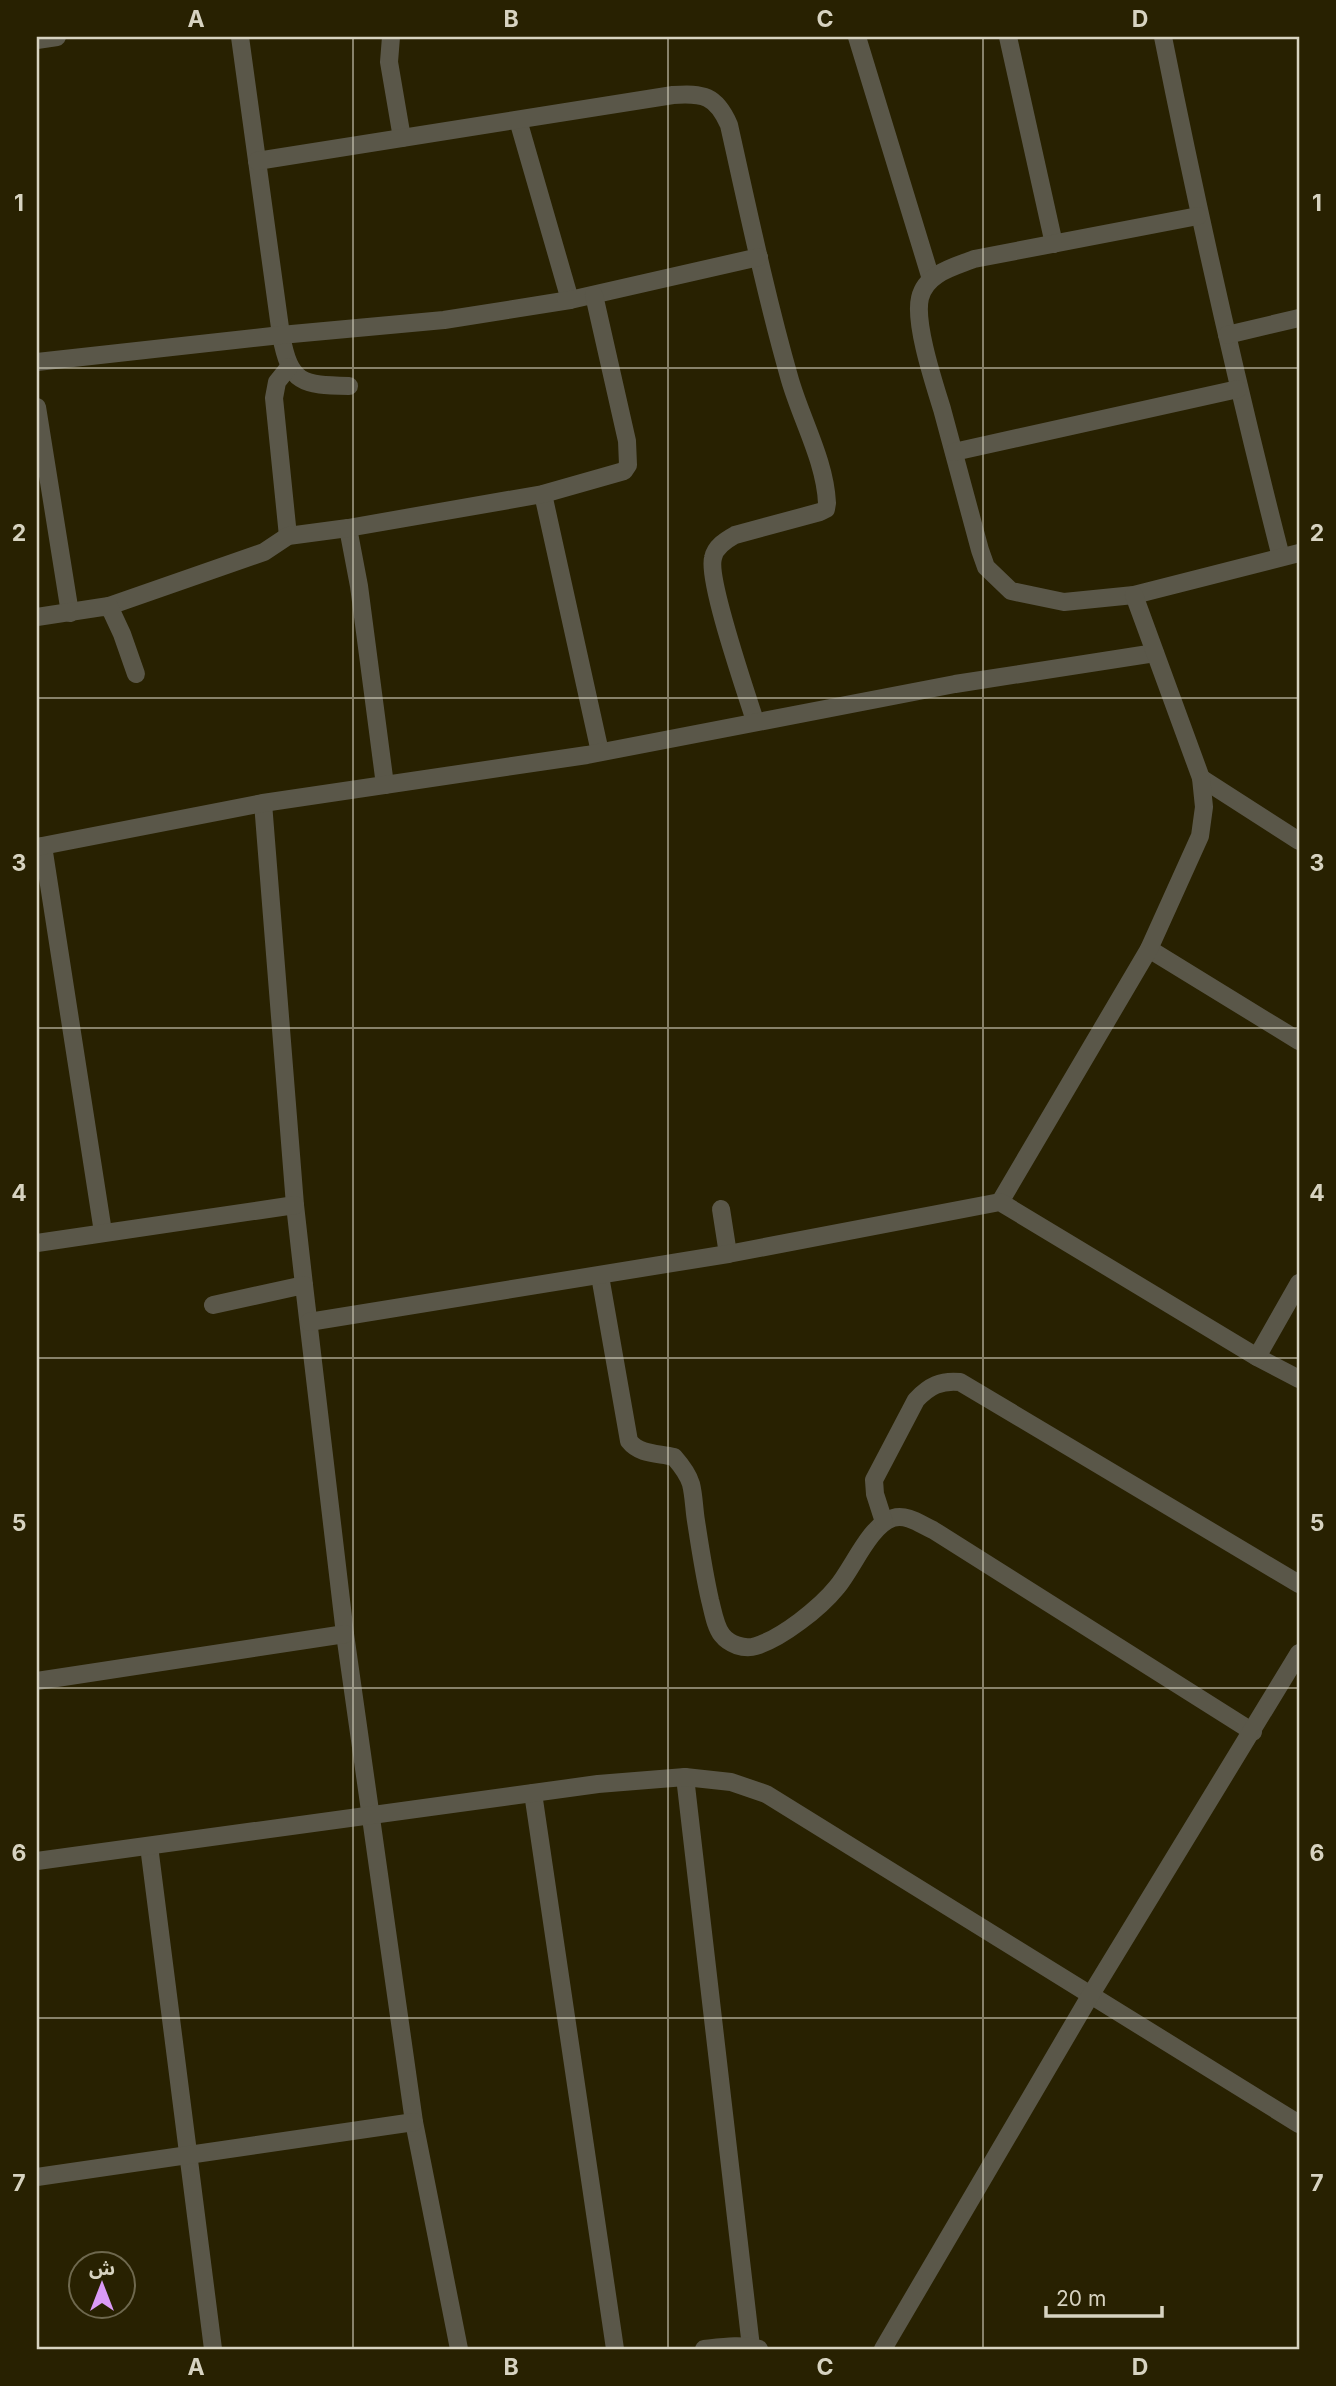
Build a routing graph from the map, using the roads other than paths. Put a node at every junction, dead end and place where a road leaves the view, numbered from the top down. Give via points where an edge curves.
1 (57, 37) edge
2 (240, 37) edge
3 (391, 37) edge
4 (858, 37) edge
5 (1008, 37) edge
6 (1163, 37) edge
7 (37, 40) edge
8 (518, 120) junction
9 (402, 138) junction
10 (257, 161) junction
11 (1198, 216) junction
12 (1054, 244) junction
13 (759, 257) junction
14 (931, 279) junction
15 (594, 295) junction
16 (570, 300) junction
17 (1299, 318) edge
18 (281, 335) junction
19 (1227, 335) junction
20 (37, 362) edge
21 (289, 367) junction
22 (349, 386) dead end
23 (1238, 389) junction
24 (37, 407) edge
25 (954, 452) junction
26 (543, 494) junction
27 (348, 528) junction
28 (288, 536) junction
29 (1290, 555) edge
30 (1134, 596) junction
31 (109, 606) junction
32 (70, 613) junction
33 (37, 617) edge
34 (1155, 653) junction
35 (136, 674) dead end
36 (755, 721) junction
37 (600, 752) junction
38 (1200, 778) junction
39 (385, 785) junction
40 (263, 803) junction
41 (1299, 841) edge
42 (40, 847) edge
43 (1149, 949) junction
44 (1299, 1041) edge
45 (999, 1202) junction
46 (295, 1205) junction
47 (722, 1209) dead end
48 (103, 1232) junction
49 (37, 1243) edge
50 (728, 1254) junction
51 (600, 1276) junction
52 (1299, 1283) edge
53 (304, 1284) junction
54 (214, 1305) dead end
55 (309, 1322) junction
56 (1257, 1357) junction
57 (1299, 1379) edge
58 (884, 1522) junction
59 (1299, 1584) edge
60 (345, 1634) junction
61 (1299, 1653) edge
62 (37, 1681) edge
63 (1253, 1732) junction
64 (685, 1777) junction
65 (533, 1793) junction
66 (372, 1816) junction
67 (149, 1846) junction
68 (37, 1861) edge
69 (1090, 1996) junction
70 (414, 2122) junction
71 (1299, 2124) edge
72 (188, 2154) junction
73 (37, 2178) edge
74 (755, 2348) edge
75 (213, 2349) edge
76 (459, 2349) edge
77 (615, 2349) edge
78 (704, 2349) edge
79 (883, 2349) edge

1 - 7 street
2 - 10 street
3 - 9 street via 389,62
4 - 14 street
5 - 12 street
6 - 11 street
8 - 9 street
8 - 13 street via 673,95 711,98 729,125
8 - 16 street
9 - 10 street
10 - 18 street
11 - 12 street
11 - 19 street
12 - 14 street via 974,259
13 - 15 street
13 - 36 street via 827,503 820,512 735,535 713,554 716,588
14 - 25 street via 920,299 920,313 925,349
15 - 16 street
15 - 26 street via 628,465 617,474
16 - 18 street via 433,322
17 - 19 street
18 - 20 street
18 - 21 street
19 - 23 street
21 - 22 street via 317,385
21 - 28 street via 277,382 274,398
23 - 25 street
23 - 29 street
24 - 32 street
25 - 30 street via 986,567 1011,591 1064,602
26 - 27 street
26 - 37 street
27 - 28 street
27 - 39 street
28 - 31 street via 264,552
29 - 30 street
30 - 34 street
31 - 32 street
31 - 35 street
32 - 33 street
34 - 36 street
34 - 38 street
36 - 37 street
37 - 39 street
38 - 41 street
38 - 43 street via 1204,807 1200,836
39 - 40 street
40 - 42 street
40 - 46 street
42 - 48 street
43 - 44 street
43 - 45 street
45 - 50 street
45 - 56 street
46 - 48 street
46 - 53 street
47 - 50 street
48 - 49 street
50 - 51 street
51 - 55 street
51 - 58 street via 629,1441 645,1452 674,1457 683,1468 690,1484 714,1615 723,1636 740,1647 754,1647 797,1622 835,1589
52 - 56 street
53 - 54 street
53 - 55 street
55 - 60 street
56 - 57 street
58 - 59 street via 874,1480 916,1400 938,1383 960,1382
58 - 63 street via 906,1517 933,1530
60 - 62 street
60 - 66 street
61 - 63 street
63 - 69 street
64 - 65 street
64 - 69 street via 731,1782 766,1794
64 - 74 street
65 - 66 street
65 - 77 street
66 - 67 street
66 - 70 street
67 - 68 street
67 - 72 street
69 - 71 street
69 - 79 street
70 - 72 street
70 - 76 street
72 - 73 street
72 - 75 street
74 - 78 street

